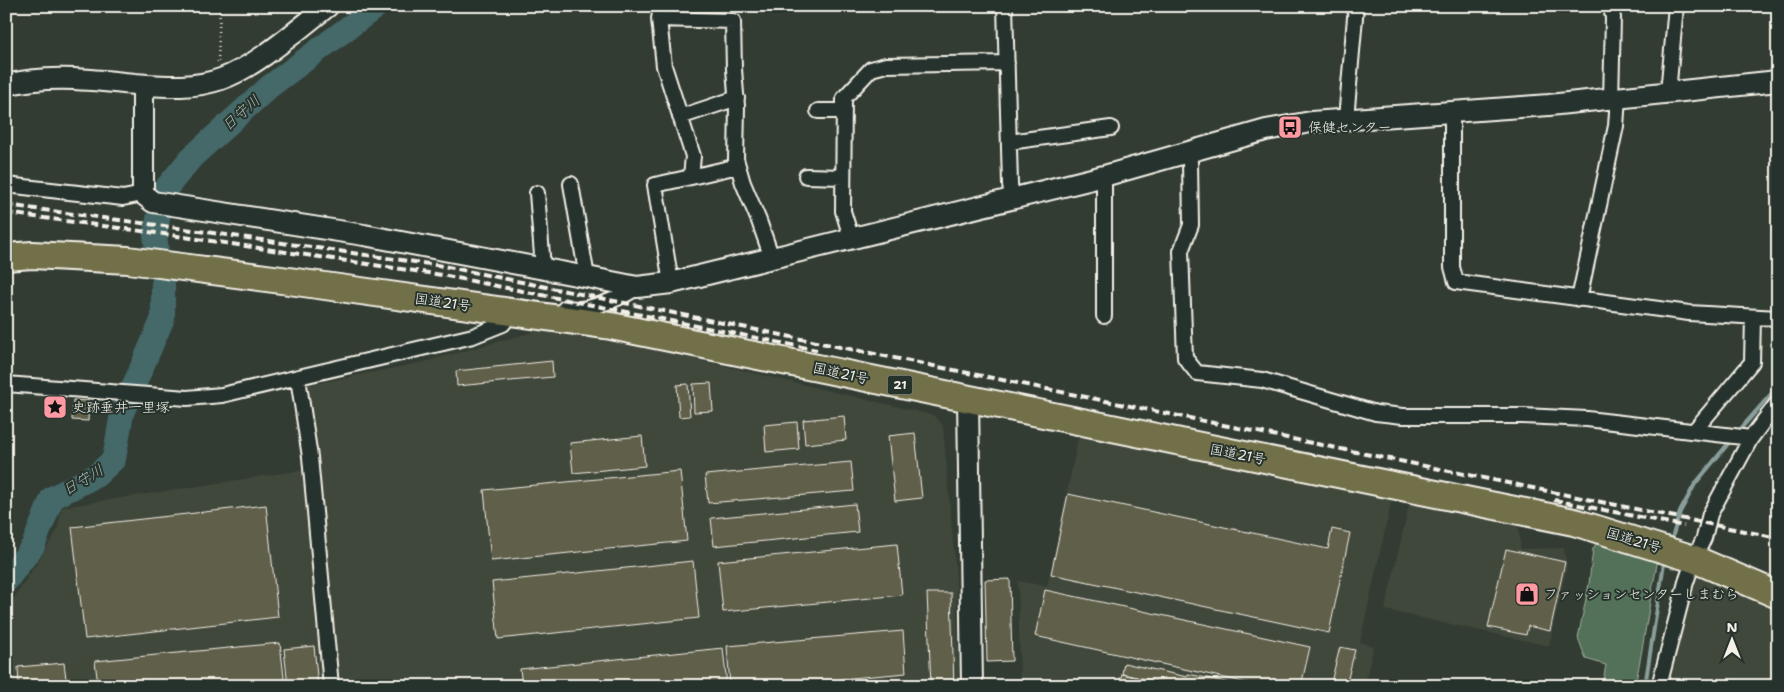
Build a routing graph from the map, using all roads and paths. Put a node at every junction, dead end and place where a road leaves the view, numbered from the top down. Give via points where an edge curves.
1 (220, 6) edge
2 (328, 6) edge
3 (1006, 6) edge
4 (1356, 6) edge
5 (1611, 6) edge
6 (1676, 6) edge
7 (660, 13) edge
8 (1007, 63) junction
9 (222, 79) junction
10 (1778, 81) edge
11 (6, 85) edge
12 (143, 85) junction
13 (1668, 93) junction
14 (737, 98) junction
15 (1614, 98) junction
16 (818, 111) dead end
17 (844, 111) junction
18 (1452, 112) junction
19 (680, 117) junction
20 (1346, 120) junction
21 (1111, 128) dead end
22 (1009, 142) junction
23 (1188, 152) junction
24 (738, 166) junction
25 (806, 176) dead end
26 (1104, 176) junction
27 (691, 177) junction
28 (843, 177) junction
29 (571, 184) dead end
30 (6, 185) edge
31 (537, 193) dead end
32 (1012, 198) junction
33 (155, 200) junction
34 (851, 238) junction
35 (6, 257) edge
36 (772, 258) junction
37 (543, 268) junction
38 (587, 276) junction
39 (671, 283) junction
40 (638, 288) junction
41 (1579, 299) junction
42 (512, 312) junction
43 (1104, 316) dead end
44 (1753, 317) junction
45 (1778, 318) edge
46 (298, 378) junction
47 (6, 384) edge
48 (968, 399) junction
49 (1778, 402) edge
50 (1694, 431) junction
51 (1751, 438) junction
52 (1694, 559) junction
53 (1778, 595) edge
54 (331, 686) edge
55 (972, 686) edge
56 (1659, 686) edge

1 - 9 path via 218,66
2 - 9 street via 248,67
3 - 8 street
4 - 20 street
5 - 15 street
6 - 13 street
7 - 14 street via 733,21
7 - 19 street via 664,66
8 - 17 street via 886,65 871,69 844,98
8 - 22 street
9 - 12 street via 177,87
10 - 13 street
11 - 12 street via 44,78
12 - 33 street
13 - 15 street
14 - 19 street
14 - 24 street
15 - 18 street
15 - 41 street via 1616,126
16 - 17 street
17 - 28 street
18 - 20 street
18 - 41 street via 1452,267 1456,282
19 - 27 street via 693,156
20 - 23 street via 1266,130
21 - 22 street
22 - 32 street
23 - 26 street
23 - 50 street via 1191,225 1181,251 1185,358 1197,373 1262,380 1376,413 1587,419
24 - 27 street
24 - 36 street
25 - 28 street
26 - 32 street
26 - 43 street
27 - 39 street via 655,185
28 - 34 street via 843,211
29 - 38 street
30 - 33 street
31 - 37 street
32 - 34 street
33 - 37 street
34 - 36 street
35 - 42 highway, 国道21号 / 21 via 32,255 128,260
36 - 39 street
37 - 38 street
38 - 40 street
39 - 40 street
40 - 42 street via 625,296 586,308 522,303 516,305
41 - 44 street via 1689,313
42 - 46 street via 503,324 473,336
42 - 48 highway, 国道21号 / 21 via 611,326
44 - 45 street
44 - 50 street via 1752,362
46 - 47 street via 222,395 187,398
46 - 54 street via 310,457
48 - 52 highway, 国道21号 / 21 via 1574,522
48 - 55 street
49 - 51 street
50 - 51 street
51 - 52 street via 1710,514
52 - 53 highway, 国道21号 / 21
52 - 56 street

